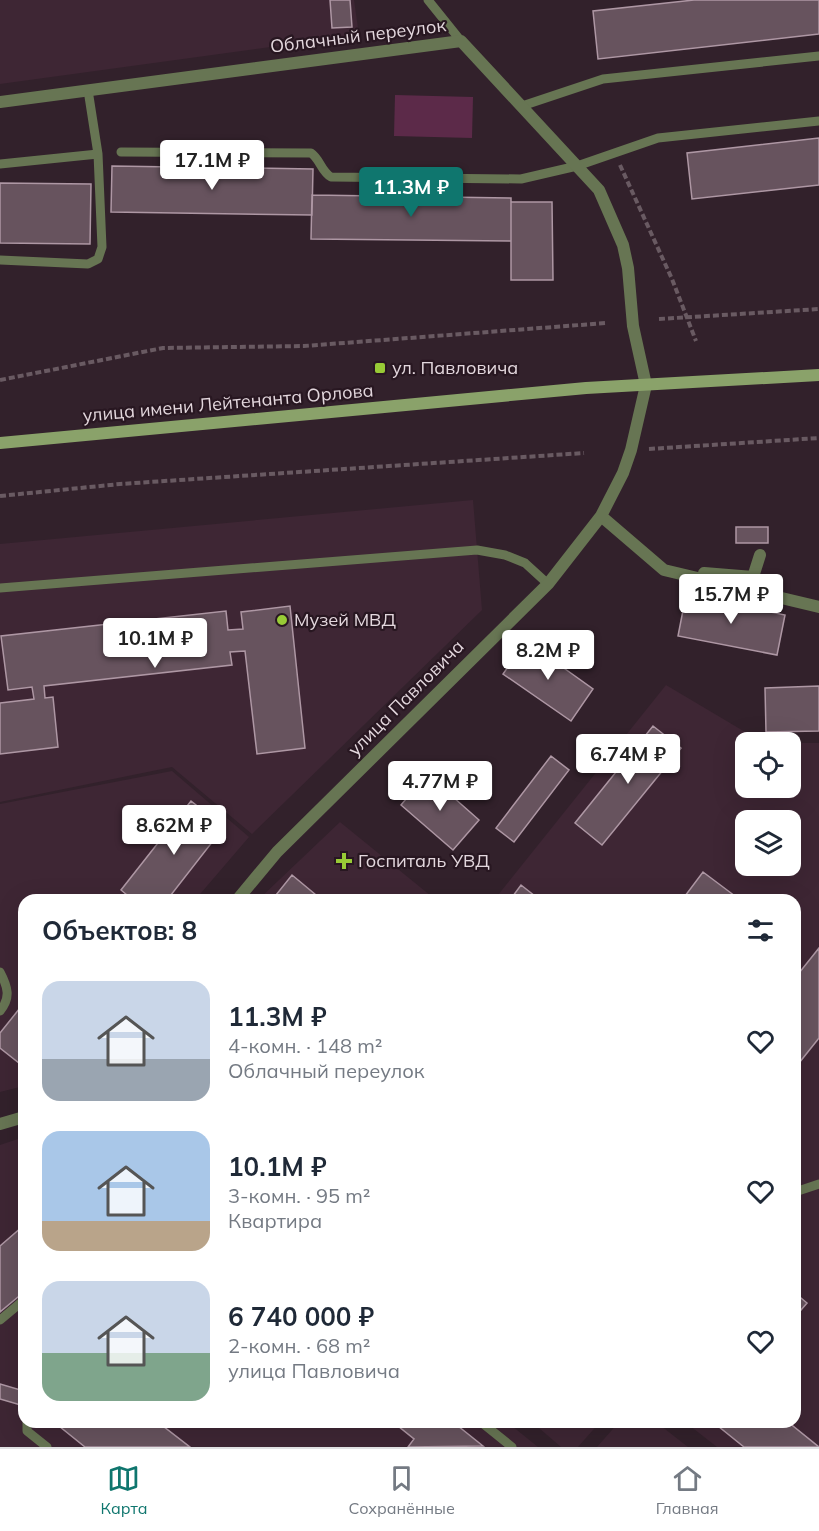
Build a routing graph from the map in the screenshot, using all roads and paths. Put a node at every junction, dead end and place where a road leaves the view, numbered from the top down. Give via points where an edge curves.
1 (428, 0) edge
2 (461, 40) junction
3 (819, 56) edge
4 (88, 90) junction
5 (0, 102) edge
6 (522, 106) junction
7 (819, 121) edge
8 (121, 152) dead end
9 (614, 153) junction
10 (98, 154) junction
11 (0, 164) edge
12 (577, 166) junction
13 (0, 260) edge
14 (819, 309) edge
15 (687, 317) junction
16 (659, 319) dead end
17 (606, 323) dead end
18 (696, 341) dead end
19 (819, 375) edge
20 (0, 380) edge
21 (646, 385) junction
22 (819, 438) edge
23 (0, 443) edge
24 (650, 449) dead end
25 (584, 453) dead end
26 (0, 496) edge
27 (601, 516) junction
28 (760, 555) dead end
29 (664, 570) junction
30 (548, 584) junction
31 (0, 588) edge
32 (819, 607) edge
33 (242, 894) edge
34 (0, 972) edge
35 (0, 1011) edge
36 (18, 1119) edge
37 (0, 1124) edge
38 (819, 1184) edge
39 (801, 1190) edge
40 (18, 1305) edge
41 (0, 1320) edge
42 (27, 1428) edge
43 (488, 1428) edge
44 (47, 1447) edge
45 (512, 1447) edge

1 - 2 lane
2 - 4 street, Облачный переулок
2 - 6 street, Облачный переулок
3 - 6 lane via 603,79
4 - 5 street, Облачный переулок
4 - 10 lane
6 - 12 street, Облачный переулок
7 - 9 lane via 658,138
8 - 12 lane via 311,153 331,177 521,179
9 - 12 lane
9 - 15 path
10 - 11 lane
10 - 13 lane via 102,247 98,259 88,264
12 - 21 street, Облачный переулок via 599,190 623,245 633,326
14 - 15 path
15 - 16 path
15 - 18 path
17 - 20 path via 304,346 163,348
19 - 21 main road, улица имени Лейтенанта Орлова
21 - 23 main road, улица имени Лейтенанта Орлова
21 - 27 street, улица Павловича via 631,450
22 - 24 path
25 - 26 path via 132,483
27 - 29 street
27 - 30 street, улица Павловича
28 - 29 street via 753,577
29 - 32 street
30 - 31 lane via 525,563 477,550
30 - 33 street, улица Павловича via 277,852
34 - 35 lane via 8,991
36 - 37 street
38 - 39 lane
40 - 41 lane
42 - 44 lane
43 - 45 lane

